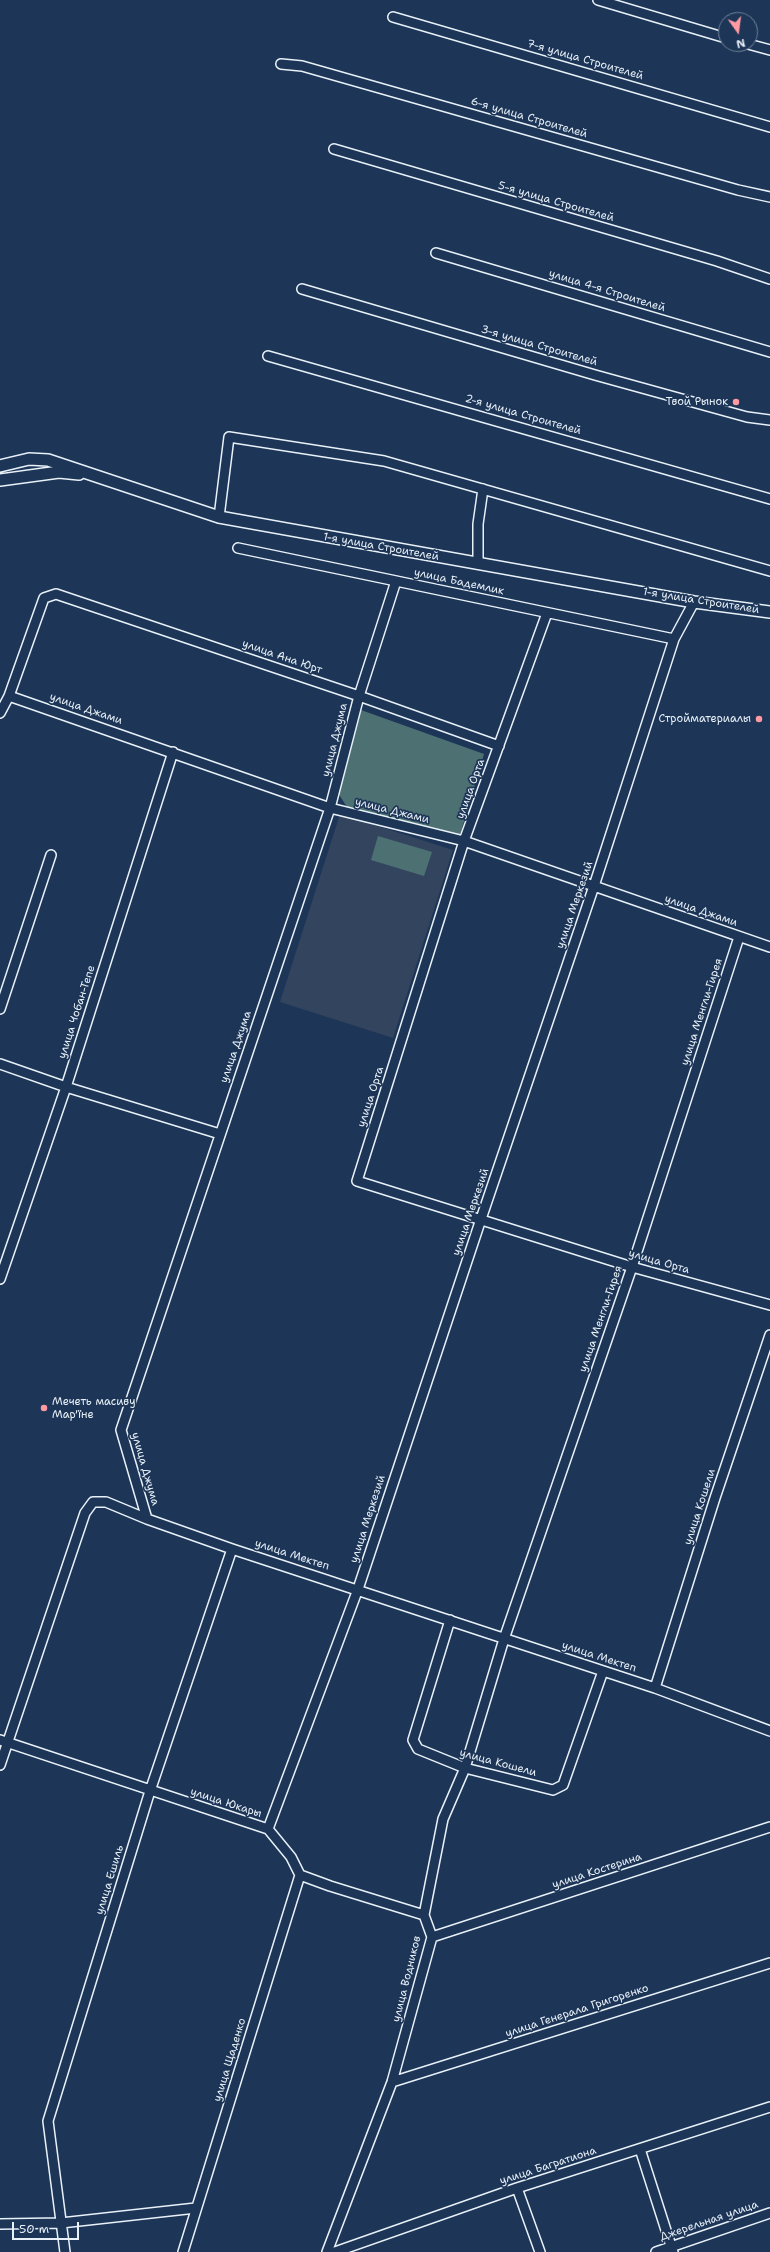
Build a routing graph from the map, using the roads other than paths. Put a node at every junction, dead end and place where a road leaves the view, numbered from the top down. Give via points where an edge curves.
1 (598, 0) edge
2 (393, 17) dead end
3 (718, 36) edge
4 (758, 47) edge
5 (770, 50) edge
6 (281, 64) dead end
7 (770, 127) edge
8 (334, 149) dead end
9 (770, 197) edge
10 (436, 253) dead end
11 (770, 279) edge
12 (302, 289) dead end
13 (770, 352) edge
14 (268, 356) dead end
15 (770, 420) edge
16 (0, 466) edge
17 (106, 479) junction
18 (0, 480) edge
19 (483, 489) junction
20 (770, 499) edge
21 (219, 517) junction
22 (238, 548) dead end
23 (478, 564) junction
24 (770, 571) edge
25 (396, 581) junction
26 (694, 602) junction
27 (770, 612) edge
28 (547, 614) junction
29 (674, 638) junction
30 (9, 696) junction
31 (359, 696) junction
32 (0, 714) edge
33 (499, 746) junction
34 (173, 752) junction
35 (330, 808) junction
36 (464, 842) junction
37 (50, 855) dead end
38 (594, 886) junction
39 (739, 937) junction
40 (770, 947) edge
41 (0, 1009) edge
42 (0, 1064) edge
43 (66, 1087) junction
44 (220, 1134) junction
45 (481, 1218) junction
46 (632, 1267) junction
47 (0, 1279) edge
48 (770, 1305) edge
49 (770, 1335) edge
50 (147, 1519) junction
51 (232, 1549) junction
52 (358, 1589) junction
53 (450, 1620) junction
54 (504, 1639) junction
55 (603, 1671) junction
56 (655, 1688) junction
57 (770, 1731) edge
58 (4, 1741) edge
59 (0, 1765) edge
60 (465, 1768) junction
61 (150, 1791) junction
62 (770, 1827) edge
63 (268, 1829) junction
64 (300, 1875) junction
65 (424, 1915) junction
66 (432, 1937) junction
67 (770, 1963) edge
68 (392, 2082) junction
69 (770, 2107) edge
70 (640, 2150) junction
71 (517, 2188) junction
72 (196, 2208) junction
73 (770, 2213) edge
74 (61, 2223) junction
75 (0, 2224) edge
76 (672, 2249) edge
77 (65, 2252) edge
78 (183, 2252) edge
79 (327, 2252) edge
80 (335, 2252) edge
81 (540, 2252) edge
82 (656, 2252) edge

1 - 3 street
2 - 7 street, 7-я улица Строителей
4 - 5 street
6 - 9 street, 6-я улица Строителей via 302,66
8 - 11 street, 5-я улица Строителей via 717,261
10 - 13 street, улица 4-я Строителей
12 - 15 street, 3-я улица Строителей via 739,415
14 - 20 street, 2-я улица Строителей
16 - 17 street, 1-я улица Строителей via 29,459 48,460
17 - 18 street via 60,472
17 - 21 street, 1-я улица Строителей
19 - 21 street via 384,461 229,437
19 - 23 street via 478,524
19 - 24 street
21 - 23 street, 1-я улица Строителей
22 - 25 street, улица Бадемлик
23 - 26 street, 1-я улица Строителей
25 - 28 street, улица Бадемлик
25 - 31 street, улица Джума
26 - 27 street, 1-я улица Строителей
26 - 29 street, улица Меркезий
28 - 29 street, улица Бадемлик
28 - 33 street, улица Орта
29 - 38 street, улица Меркезий
30 - 31 street, улица Ана Юрт via 44,598 56,594
30 - 32 street
30 - 34 street, улица Джами
31 - 33 street, улица Ана Юрт
31 - 35 street, улица Джума
33 - 36 street, улица Орта
34 - 35 street, улица Джами
34 - 43 street, улица Чобан-Тепе
35 - 36 street, улица Джами
35 - 44 street, улица Джума
36 - 38 street, улица Джами
36 - 45 street, улица Орта via 358,1181
37 - 41 street
38 - 39 street, улица Джами
38 - 45 street, улица Меркезий
39 - 40 street, улица Джами
39 - 46 street, улица Менгли-Гирея
42 - 43 street
43 - 44 street
43 - 47 street, улица Чобан-Тепе
44 - 50 street, улица Джума via 121,1430
45 - 46 street, улица Орта
45 - 52 street, улица Меркезий
46 - 48 street, улица Орта
46 - 54 street, улица Менгли-Гирея
49 - 56 street, улица Кошели
50 - 51 street, улица Мектеп
50 - 58 street, улица Мектеп via 106,1502 93,1502 84,1513
51 - 52 street, улица Мектеп
51 - 61 street, улица Ешиль
52 - 53 street, улица Мектеп
52 - 63 street, улица Меркезий
53 - 54 street, улица Мектеп
53 - 60 street, улица Кошели via 413,1740 418,1749
54 - 55 street, улица Мектеп
54 - 60 street
55 - 56 street, улица Мектеп
55 - 60 street, улица Кошели via 563,1785 553,1790
56 - 57 street, улица Мектеп
58 - 59 street, улица Мектеп
58 - 61 street, улица Юкары
60 - 65 street via 443,1819
61 - 63 street, улица Юкары
61 - 74 street, улица Ешиль via 48,2121
62 - 66 street, улица Костерина
63 - 64 street, улица Юкары via 291,1857
64 - 65 street
64 - 72 street, улица Щаденко
65 - 66 street, улица Водников
66 - 68 street, улица Водников
67 - 68 street, улица Генерала Григоренко
68 - 79 street, улица Водников
69 - 70 street, улица Багратиона
70 - 71 street, улица Багратиона
70 - 76 street
71 - 80 street, улица Багратиона
71 - 81 street
72 - 74 street
72 - 78 street, улица Щаденко
73 - 76 street, Джерельная улица
74 - 75 street
74 - 77 street, улица Ешиль
76 - 82 street, Джерельная улица

